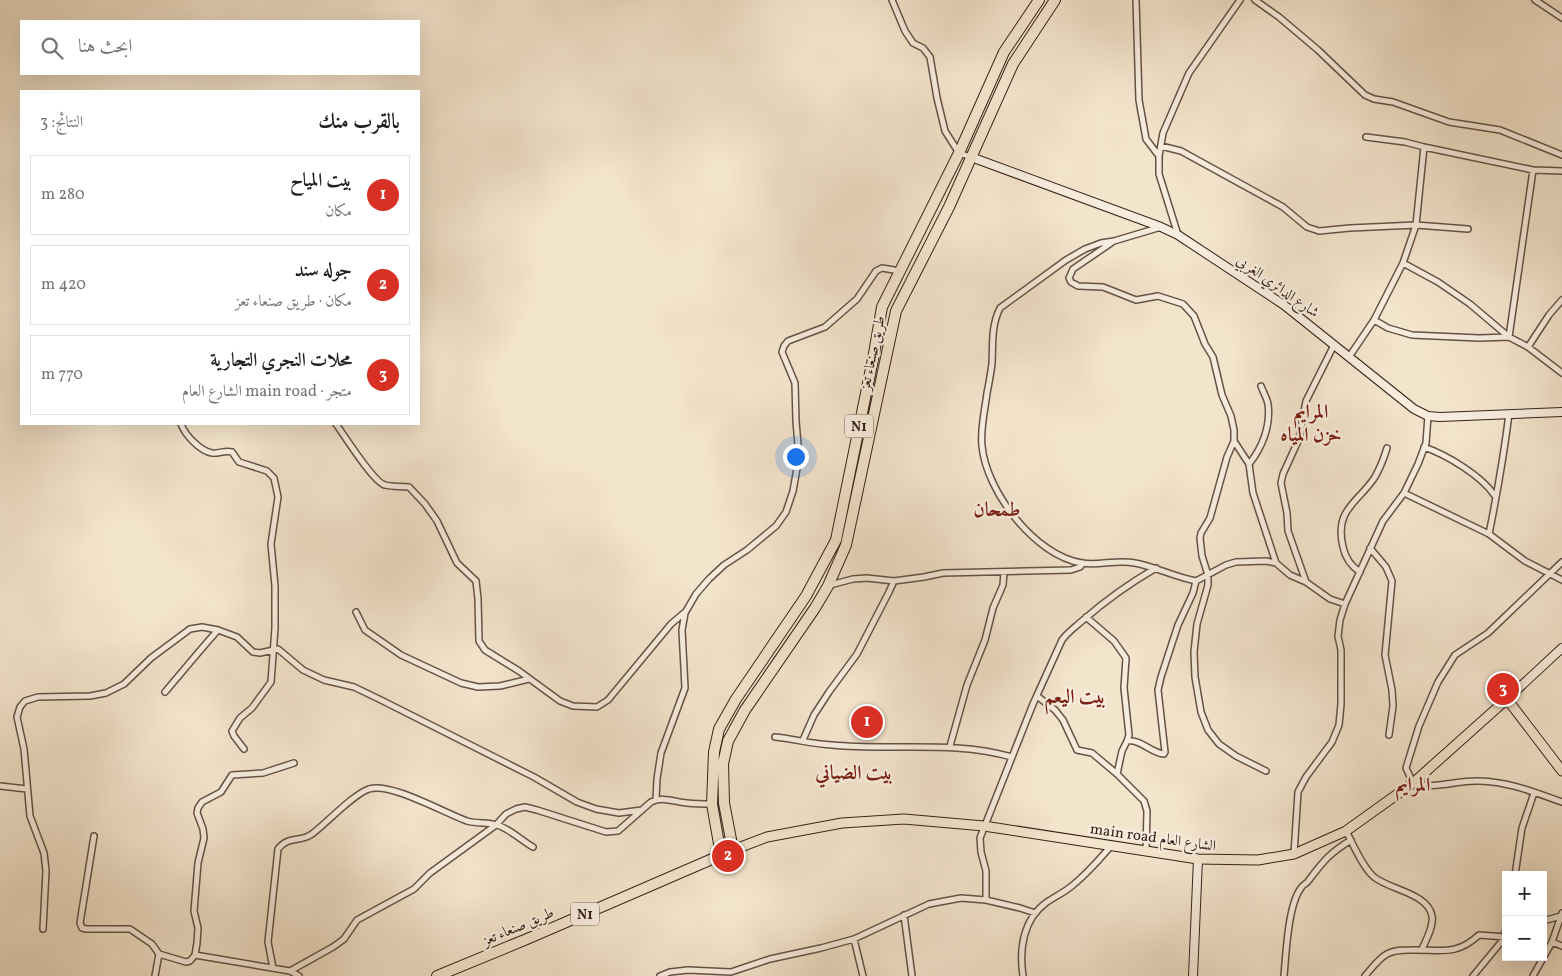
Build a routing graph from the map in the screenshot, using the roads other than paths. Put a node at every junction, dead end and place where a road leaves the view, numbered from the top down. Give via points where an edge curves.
1 (892, 0) edge
2 (1039, 0) edge
3 (1056, 0) edge
4 (1136, 0) edge
5 (1240, 0) edge
6 (1255, 0) edge
7 (1535, 0) edge
8 (1562, 18) edge
9 (1366, 137) dead end
10 (1161, 146) junction
11 (1424, 147) junction
12 (959, 153) junction
13 (1562, 155) edge
14 (1159, 156) junction
15 (971, 158) junction
16 (1533, 170) junction
17 (1562, 171) edge
18 (1416, 226) junction
19 (1161, 227) junction
20 (1468, 229) dead end
21 (1178, 235) junction
22 (1114, 241) junction
23 (1403, 263) junction
24 (900, 271) junction
25 (1562, 300) edge
26 (1374, 320) junction
27 (1509, 337) junction
28 (1334, 345) junction
29 (1528, 347) junction
30 (1350, 357) junction
31 (1562, 372) edge
32 (1261, 386) dead end
33 (1562, 412) edge
34 (1509, 414) junction
35 (1428, 416) junction
36 (182, 425) edge
37 (337, 425) edge
38 (1234, 441) junction
39 (1424, 447) junction
40 (1387, 448) dead end
41 (1249, 464) junction
42 (1404, 493) junction
43 (1495, 496) junction
44 (1489, 534) junction
45 (1370, 548) junction
46 (1562, 562) edge
47 (1083, 563) junction
48 (1276, 563) junction
49 (1156, 568) junction
50 (1004, 572) junction
51 (1360, 572) junction
52 (1550, 574) junction
53 (1208, 575) junction
54 (817, 579) junction
55 (1562, 580) edge
56 (894, 581) junction
57 (1196, 581) junction
58 (1306, 582) junction
59 (828, 586) junction
60 (1345, 604) junction
61 (356, 612) dead end
62 (685, 613) junction
63 (1086, 617) junction
64 (218, 630) junction
65 (1562, 648) edge
66 (274, 649) junction
67 (529, 679) junction
68 (165, 692) dead end
69 (1037, 696) junction
70 (1507, 699) junction
71 (1389, 735) dead end
72 (775, 737) dead end
73 (803, 740) junction
74 (1127, 740) junction
75 (950, 746) junction
76 (244, 750) dead end
77 (1012, 757) junction
78 (294, 763) dead end
79 (1266, 771) dead end
80 (1562, 771) edge
81 (1117, 774) junction
82 (1413, 783) junction
83 (0, 786) edge
84 (27, 789) junction
85 (1534, 793) junction
86 (656, 799) junction
87 (1562, 802) edge
88 (712, 804) junction
89 (642, 810) junction
90 (496, 825) junction
91 (984, 826) junction
92 (1346, 831) junction
93 (94, 836) dead end
94 (1351, 840) junction
95 (533, 846) dead end
96 (1111, 846) junction
97 (733, 850) junction
98 (1146, 851) junction
99 (1294, 854) junction
100 (720, 855) junction
101 (1198, 859) junction
102 (1516, 871) edge
103 (986, 900) junction
104 (1034, 913) junction
105 (904, 915) junction
106 (1561, 915) edge
107 (1547, 920) edge
108 (44, 929) dead end
109 (1502, 937) edge
110 (854, 939) junction
111 (1502, 941) edge
112 (1552, 942) junction
113 (1562, 946) edge
114 (1422, 949) junction
115 (160, 954) junction
116 (195, 955) junction
117 (273, 968) junction
118 (290, 971) junction
119 (155, 976) edge
120 (299, 976) edge
121 (437, 976) edge
122 (660, 976) edge
123 (863, 976) edge
124 (912, 976) edge
125 (1023, 976) edge
126 (1193, 976) edge
127 (1284, 976) edge
128 (1365, 976) edge
129 (1473, 976) edge
130 (1533, 976) edge

1 - 12 street via 905,31 913,43 930,57 946,131
2 - 12 highway, طريق صنعاء تعز / N1 via 1004,52
3 - 15 highway, طريق صنعاء تعز / N1 via 1013,64
4 - 14 street via 1139,100 1146,139
5 - 10 street via 1189,73 1163,133
6 - 13 street via 1318,50 1365,95 1449,122 1500,130
7 - 8 street
9 - 11 street
10 - 14 street
10 - 18 street via 1181,150 1283,207 1307,227 1319,231
11 - 16 street
11 - 18 street
12 - 15 street
12 - 24 highway, طريق صنعاء تعز / N1
14 - 21 street via 1159,174
15 - 19 street, شارع الدائري الغربي
15 - 59 highway, طريق صنعاء تعز / N1 via 896,311 846,545
16 - 17 street
16 - 27 street
18 - 20 street
18 - 23 street
19 - 21 street, شارع الدائري الغربي
19 - 22 street
21 - 28 street, شارع الدائري الغربي via 1284,305
22 - 38 street via 1074,269 1069,278 1071,282 1078,286 1110,289 1136,300 1158,296 1177,301 1189,309 1215,361 1220,390 1231,416
22 - 47 street via 1072,256 1000,308 995,318 992,364 981,432 986,467 1011,513 1043,546
23 - 26 street
23 - 27 street via 1470,304
24 - 54 highway, طريق صنعاء تعز / N1 via 882,307 836,540
24 - 62 street via 882,268 876,271 857,299 843,312 825,326 788,341 784,346 782,352 795,383 799,458 794,491 776,526 709,578
25 - 29 street
26 - 27 street via 1412,335
26 - 30 street
27 - 29 street
28 - 30 street, شارع الدائري الغربي
28 - 58 street via 1306,401 1299,439 1281,483 1288,531
29 - 31 street
30 - 35 street, شارع الدائري الغربي via 1414,409
32 - 41 street via 1268,406 1267,428 1259,450
33 - 34 street
34 - 35 street
34 - 43 street via 1503,465
35 - 39 street
36 - 66 street via 187,436 203,450 215,454 232,452 239,462 267,471 274,478 278,497 271,544 275,586
37 - 67 street via 380,483 409,487 425,504 457,563 476,581 479,641 485,650
38 - 41 street
38 - 53 street via 1222,471 1213,511 1200,538
39 - 42 street
39 - 43 street via 1476,477
40 - 51 street via 1374,479 1342,521 1344,552
41 - 48 street via 1253,494
42 - 44 street
42 - 45 street via 1383,520
43 - 44 street
44 - 52 street via 1525,561
45 - 51 street
45 - 71 street via 1386,567 1392,581 1385,655 1393,706
46 - 52 street
47 - 49 street via 1134,562
47 - 50 street via 1071,570
48 - 53 street via 1236,562
48 - 58 street via 1290,575
49 - 57 street
49 - 63 street via 1128,584
50 - 56 street via 943,572
50 - 75 street via 1003,585 967,685
51 - 60 street
52 - 55 street
52 - 82 street via 1488,633 1455,655 1438,682 1419,726 1406,768
53 - 57 street
53 - 79 street via 1194,652 1201,712 1208,730 1219,744
54 - 59 highway
54 - 88 highway, طريق صنعاء تعز / N1 via 736,699 719,730 714,752
56 - 59 street via 866,578
56 - 73 street via 860,648 814,715
57 - 74 street via 1178,625 1158,690 1165,752 1160,754 1143,744
58 - 60 street via 1330,599
59 - 97 highway, طريق صنعاء تعز / N1 via 745,710 728,741 722,764 724,803
60 - 99 street via 1338,636 1341,650 1339,725 1332,742 1298,792
61 - 67 street via 365,630 402,655 460,683 478,687 500,686
62 - 67 street via 671,624 608,700 597,707 560,702
62 - 86 street via 682,638 685,688 661,753
63 - 69 street via 1062,640
63 - 74 street via 1114,640 1126,658
64 - 66 street via 237,637 253,652
64 - 68 street
64 - 84 street via 190,629 151,658 124,684 106,693 38,697 25,701 18,717
65 - 70 street, main road الشارع العام
66 - 76 street via 271,682 232,731
66 - 89 street via 303,670 381,700 577,802 619,812
69 - 77 street
69 - 81 street via 1063,720 1077,750 1092,753
70 - 80 main road
70 - 82 main road, main road الشارع العام
72 - 73 street
73 - 75 street via 843,746
74 - 81 street
75 - 77 street
77 - 91 street
78 - 116 street via 264,773 232,775 221,792 202,802 198,808 204,838 198,862 194,911 198,928
81 - 98 street via 1146,807
82 - 85 street via 1436,787 1456,782 1496,782 1517,785
82 - 92 main road, main road الشارع العام
83 - 84 street
84 - 108 street via 30,816 44,853
85 - 87 street
85 - 102 street via 1522,828
86 - 88 street
86 - 89 street
88 - 100 highway, طريق صنعاء تعز / N1
89 - 90 street via 618,831 606,832 525,807 506,814
90 - 95 street
90 - 117 street via 467,821 382,788 369,789 308,837 283,842 278,849 268,942
90 - 118 street via 430,872 414,889 357,920 333,947
91 - 96 main road, main road الشارع العام
91 - 97 main road, main road الشارع العام via 904,819 842,823 767,837
91 - 103 street via 980,838 986,870
92 - 94 street
92 - 99 main road, main road الشارع العام
93 - 115 street via 80,923 82,928 130,929 152,944
94 - 114 street via 1374,878 1417,897 1430,910 1431,924
94 - 127 street via 1329,855 1300,890 1287,941
96 - 98 main road, main road الشارع العام
96 - 104 street via 1072,887
97 - 100 highway, طريق صنعاء تعز / N1
98 - 101 main road, main road الشارع العام
99 - 101 main road, main road الشارع العام via 1258,860
100 - 121 highway, طريق صنعاء تعز / N1
101 - 126 street
103 - 104 street
103 - 105 street via 961,898 929,904
104 - 125 street via 1023,941
105 - 110 street
105 - 124 street
106 - 107 street
106 - 112 street
109 - 114 street via 1479,935 1463,948
110 - 122 street via 730,972 688,970
110 - 123 street
111 - 129 street
112 - 113 street
112 - 130 street
114 - 128 street via 1390,952
115 - 116 street via 186,962
115 - 119 street
116 - 117 street
117 - 118 street
118 - 120 street

